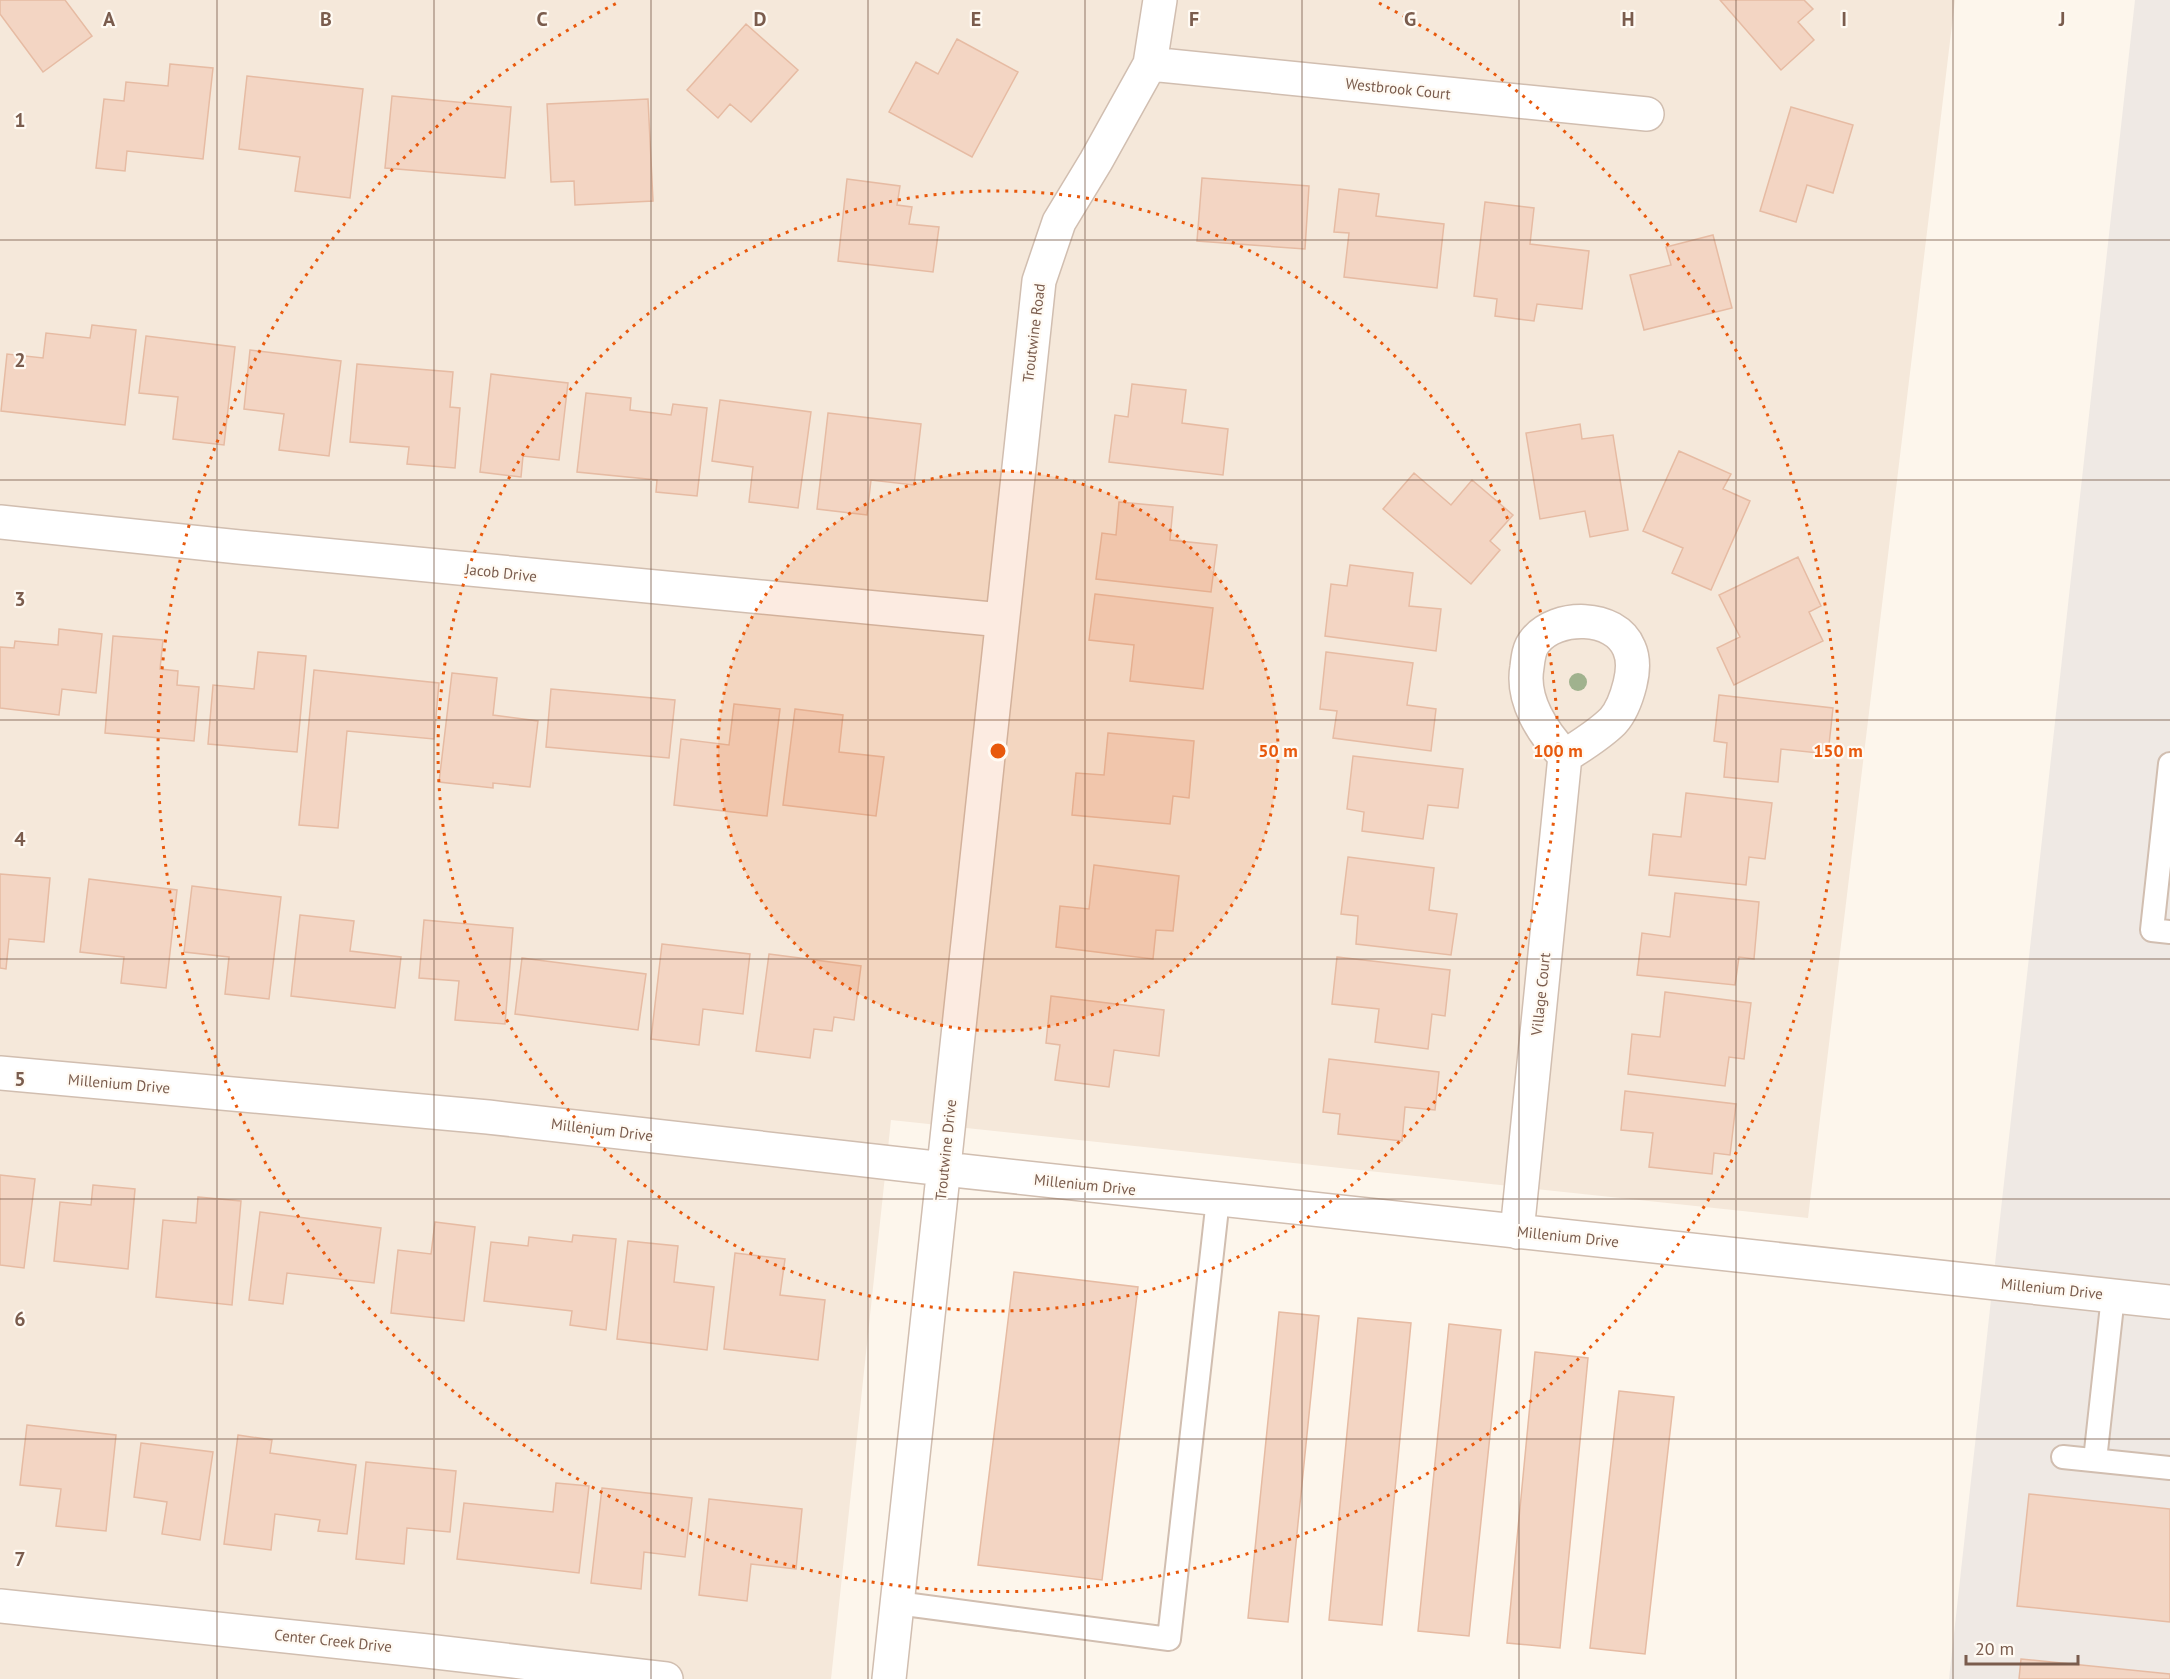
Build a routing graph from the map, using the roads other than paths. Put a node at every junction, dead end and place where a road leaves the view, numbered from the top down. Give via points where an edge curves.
1 (1160, 0) edge
2 (1150, 64) junction
3 (1647, 114) dead end
4 (0, 522) edge
5 (1002, 620) junction
6 (1565, 756) dead end
7 (2170, 764) edge
8 (2170, 932) edge
9 (0, 1073) edge
10 (944, 1169) junction
11 (1218, 1199) junction
12 (1517, 1232) junction
13 (2113, 1296) junction
14 (2170, 1302) edge
15 (2063, 1457) dead end
16 (2095, 1460) junction
17 (2170, 1468) edge
18 (897, 1603) junction
19 (0, 1606) edge
20 (666, 1679) edge
21 (889, 1679) edge

1 - 2 street, Troutwine Road
2 - 3 street, Westbrook Court
2 - 5 street, Troutwine Road via 1059,222 1039,281
4 - 5 street, Jacob Drive
5 - 10 street, Troutwine Drive
6 - 12 street, Village Court
7 - 8 lane via 2152,930
9 - 10 street, Millenium Drive via 488,1117
10 - 11 street, Millenium Drive
10 - 18 street, Troutwine Drive
11 - 12 street, Millenium Drive
11 - 18 lane via 1169,1639
12 - 13 street, Millenium Drive
13 - 14 street, Millenium Drive
13 - 16 lane
15 - 16 lane
16 - 17 lane
18 - 21 street, Troutwine Drive
19 - 20 street, Center Creek Drive

